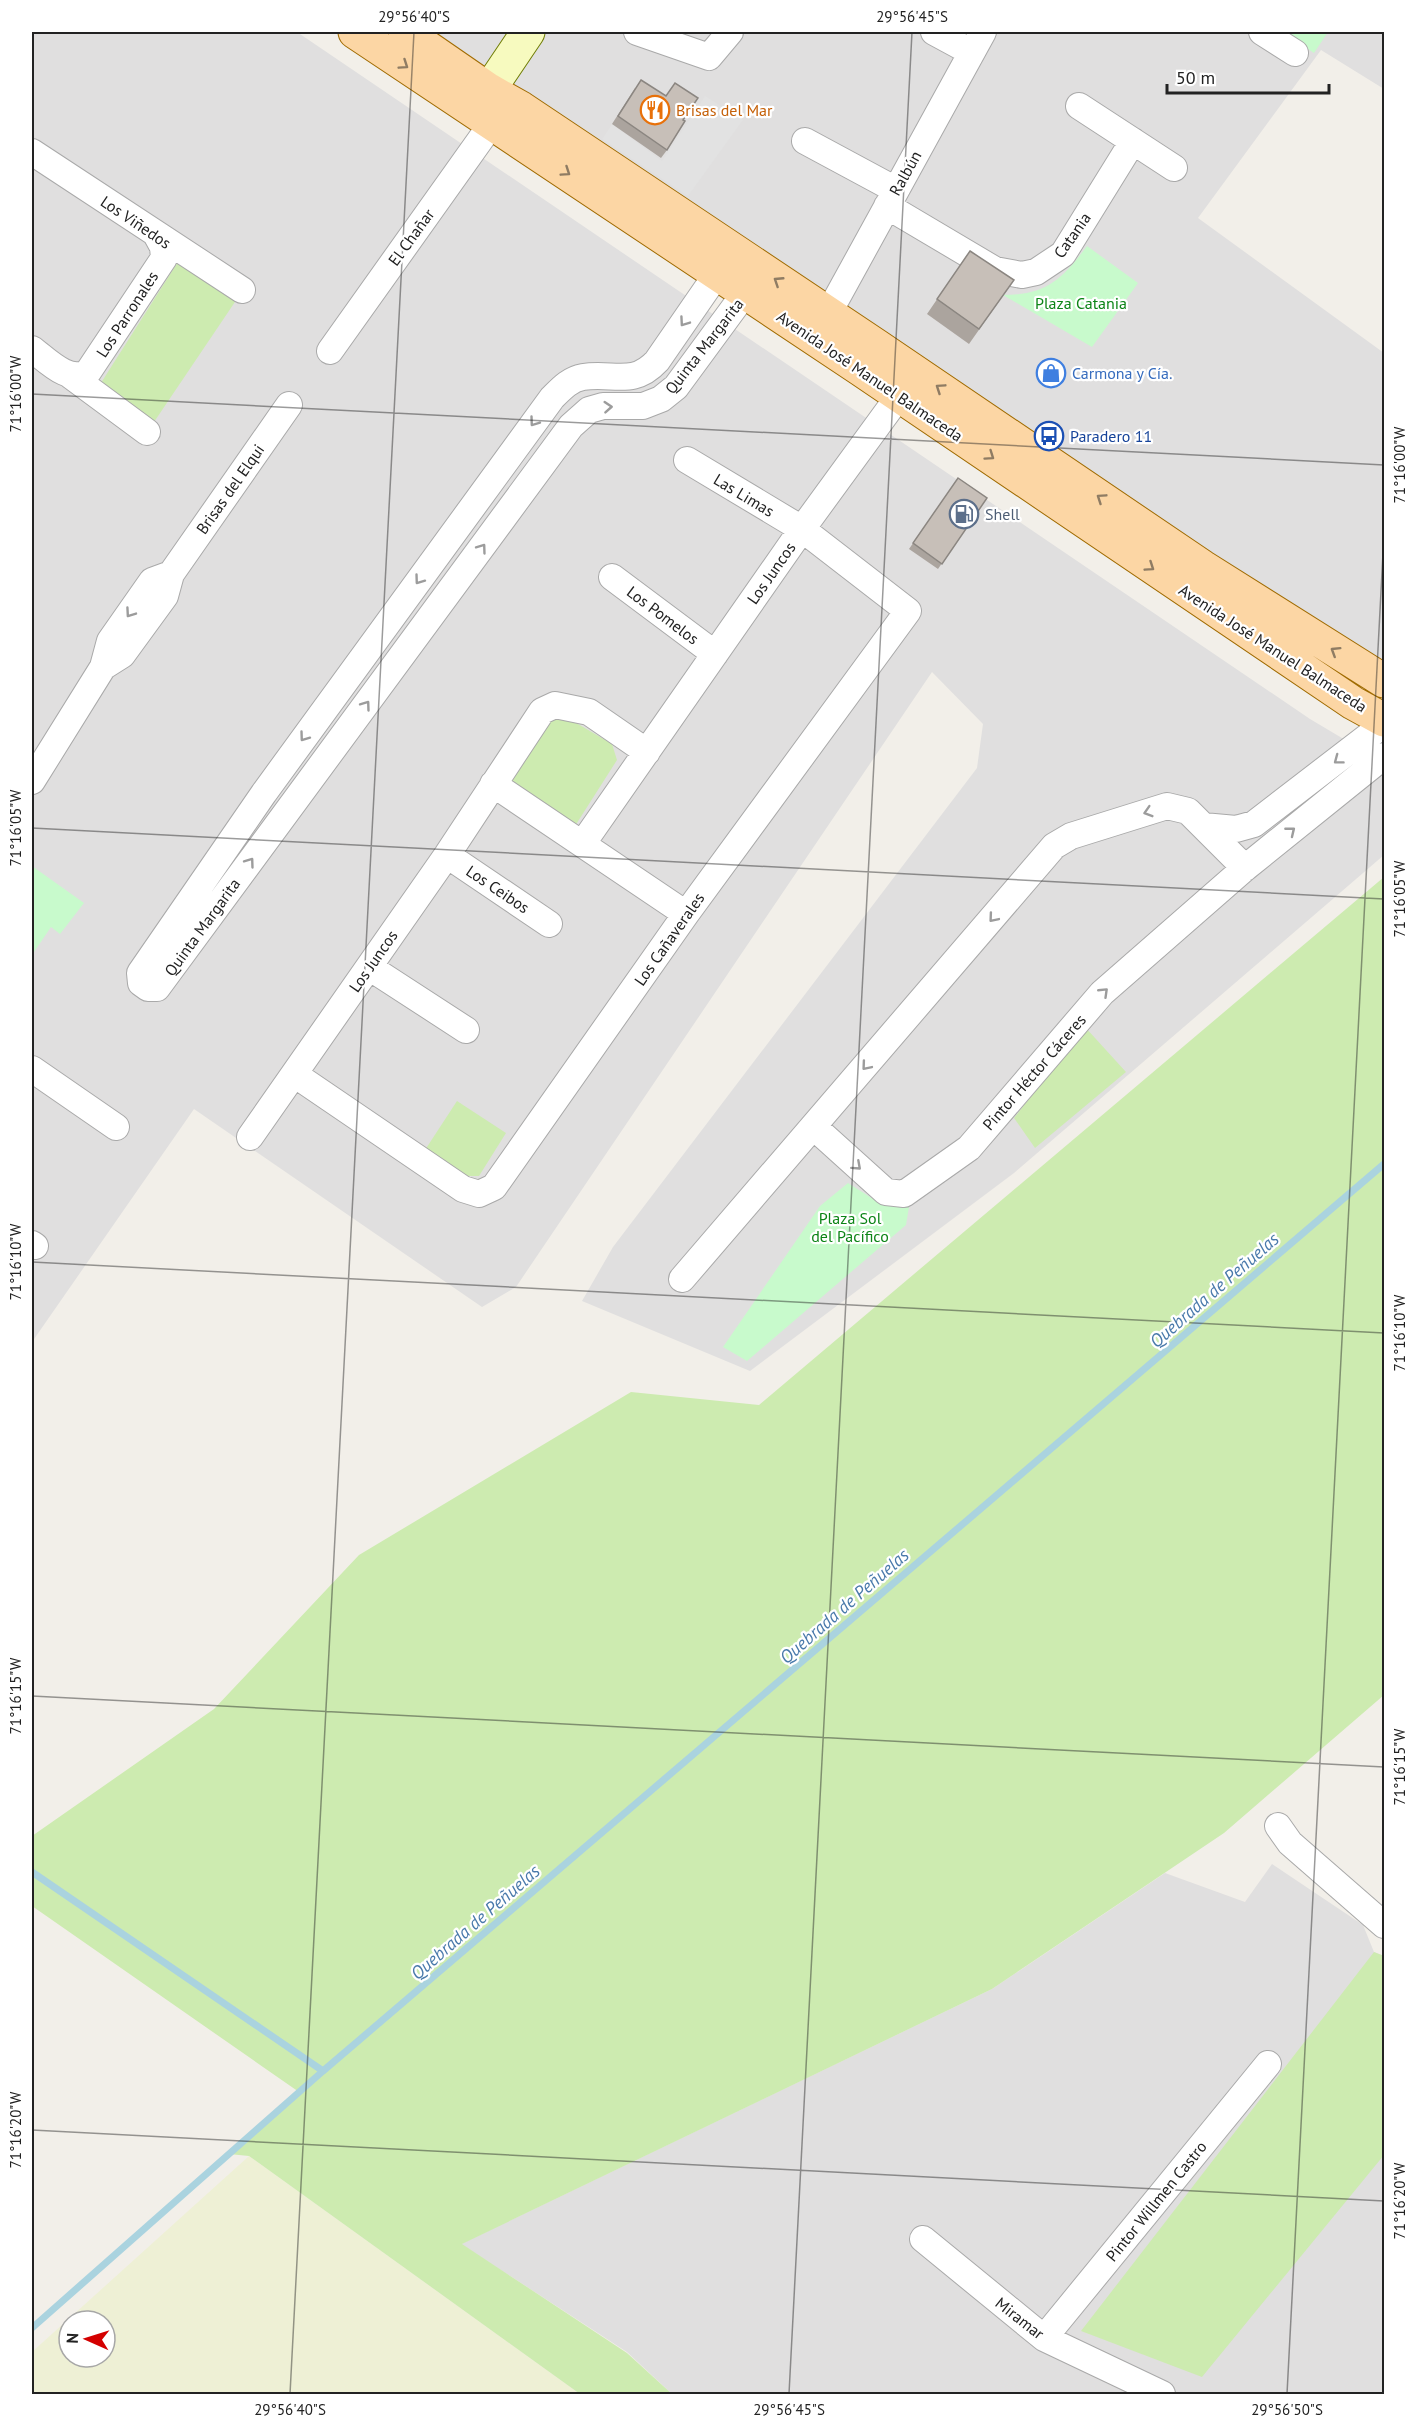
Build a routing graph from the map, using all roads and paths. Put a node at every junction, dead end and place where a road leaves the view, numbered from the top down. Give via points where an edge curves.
1 (355, 32) edge
2 (405, 32) edge
3 (528, 32) edge
4 (637, 32) edge
5 (729, 32) edge
6 (934, 32) edge
7 (1262, 32) edge
8 (977, 42) edge
9 (1295, 53) dead end
10 (489, 90) junction
11 (444, 92) junction
12 (1079, 106) dead end
13 (493, 122) junction
14 (805, 141) dead end
15 (1133, 141) junction
16 (32, 152) edge
17 (1174, 168) dead end
18 (891, 198) junction
19 (157, 236) junction
20 (717, 274) junction
21 (242, 290) dead end
22 (745, 293) junction
23 (828, 314) junction
24 (32, 349) edge
25 (330, 351) dead end
26 (70, 375) junction
27 (899, 396) junction
28 (289, 405) dead end
29 (147, 432) dead end
30 (687, 460) dead end
31 (499, 470) junction
32 (524, 490) junction
33 (802, 530) junction
34 (612, 577) dead end
35 (374, 641) junction
36 (715, 654) junction
37 (399, 660) junction
38 (1384, 681) edge
39 (1384, 722) edge
40 (647, 752) junction
41 (1384, 756) edge
42 (32, 781) edge
43 (494, 784) junction
44 (264, 793) junction
45 (287, 812) junction
46 (1203, 826) junction
47 (583, 843) junction
48 (447, 855) junction
49 (1245, 868) junction
50 (686, 914) junction
51 (549, 924) dead end
52 (369, 967) junction
53 (466, 1030) dead end
54 (32, 1070) edge
55 (294, 1074) junction
56 (116, 1127) dead end
57 (814, 1127) junction
58 (250, 1137) dead end
59 (682, 1279) dead end
60 (1278, 1826) dead end
61 (1384, 1925) edge
62 (1268, 2064) dead end
63 (923, 2239) dead end
64 (1044, 2338) junction
65 (1162, 2394) edge

1 -> 11 main road, Avenida José Manuel Balmaceda
2 - 10 main road, Avenida José Manuel Balmaceda
3 - 10 street
4 - 5 street via 709,57
6 - 8 street
7 - 9 street
8 - 18 street, Ralbún
10 - 11 street via 471,97
23 -> 10 main road, Avenida José Manuel Balmaceda
11 - 13 main road, Avenida José Manuel Balmaceda
12 - 15 street
13 -> 20 main road, Avenida José Manuel Balmaceda
13 - 25 street, El Chañar
14 - 18 street, Catania
15 - 17 street
15 - 18 street, Catania via 1063,254 1036,272 1022,275 995,270
16 - 19 street, Los Viñedos
18 - 23 street, Ralbún
19 - 21 street, Los Viñedos
19 - 26 street, Los Parronales via 164,258 88,372
20 - 22 main road, Avenida José Manuel Balmaceda
20 -> 31 street, Quinta Margarita via 647,373 582,377 567,384 552,398
22 - 27 main road, Avenida José Manuel Balmaceda
32 -> 22 street, Quinta Margarita via 571,426 589,410 643,406 662,399 676,387
38 -> 23 main road, Avenida José Manuel Balmaceda via 1212,573
24 - 26 street
26 - 29 street
27 - 33 street, Los Juncos
27 -> 39 main road, Avenida José Manuel Balmaceda
28 - 42 street, Brisas del Elqui via 171,574 152,581 110,641 103,667
30 - 33 street, Las Limas
31 - 32 street
31 -> 35 street, Quinta Margarita
37 -> 32 street, Quinta Margarita
33 - 36 street, Los Juncos
33 - 50 street, Los Cañaverales via 908,611
34 - 36 street, Los Pomelos
35 - 37 street
35 -> 44 street, Quinta Margarita
36 - 40 street, Los Juncos
45 -> 37 street, Quinta Margarita
39 -> 46 street via 1254,824 1236,829
40 - 43 street, Los Juncos via 589,712 555,705 542,711
40 - 47 street, Los Juncos
49 -> 41 street, Pintor Héctor Cáceres
43 - 47 street
43 - 48 street, Los Juncos
44 - 45 street
44 -> 45 street, Quinta Margarita via 140,973 141,983 157,988
46 - 49 street
46 -> 57 street via 1188,811 1167,806 1071,836 1054,846
47 - 50 street
48 - 51 street, Los Ceibos
48 - 52 street, Los Juncos
57 -> 49 street, Pintor Héctor Cáceres via 886,1192 904,1194 969,1148 1102,993
50 - 55 street, Los Cañaverales via 494,1187 479,1194 463,1189
52 - 53 street
52 - 55 street, Los Juncos
54 - 56 street
55 - 58 street, Los Juncos
57 - 59 street
60 - 61 street via 1290,1843
62 - 64 street, Pintor Willmen Castro
63 - 64 street, Miramar
64 - 65 street, Miramar

